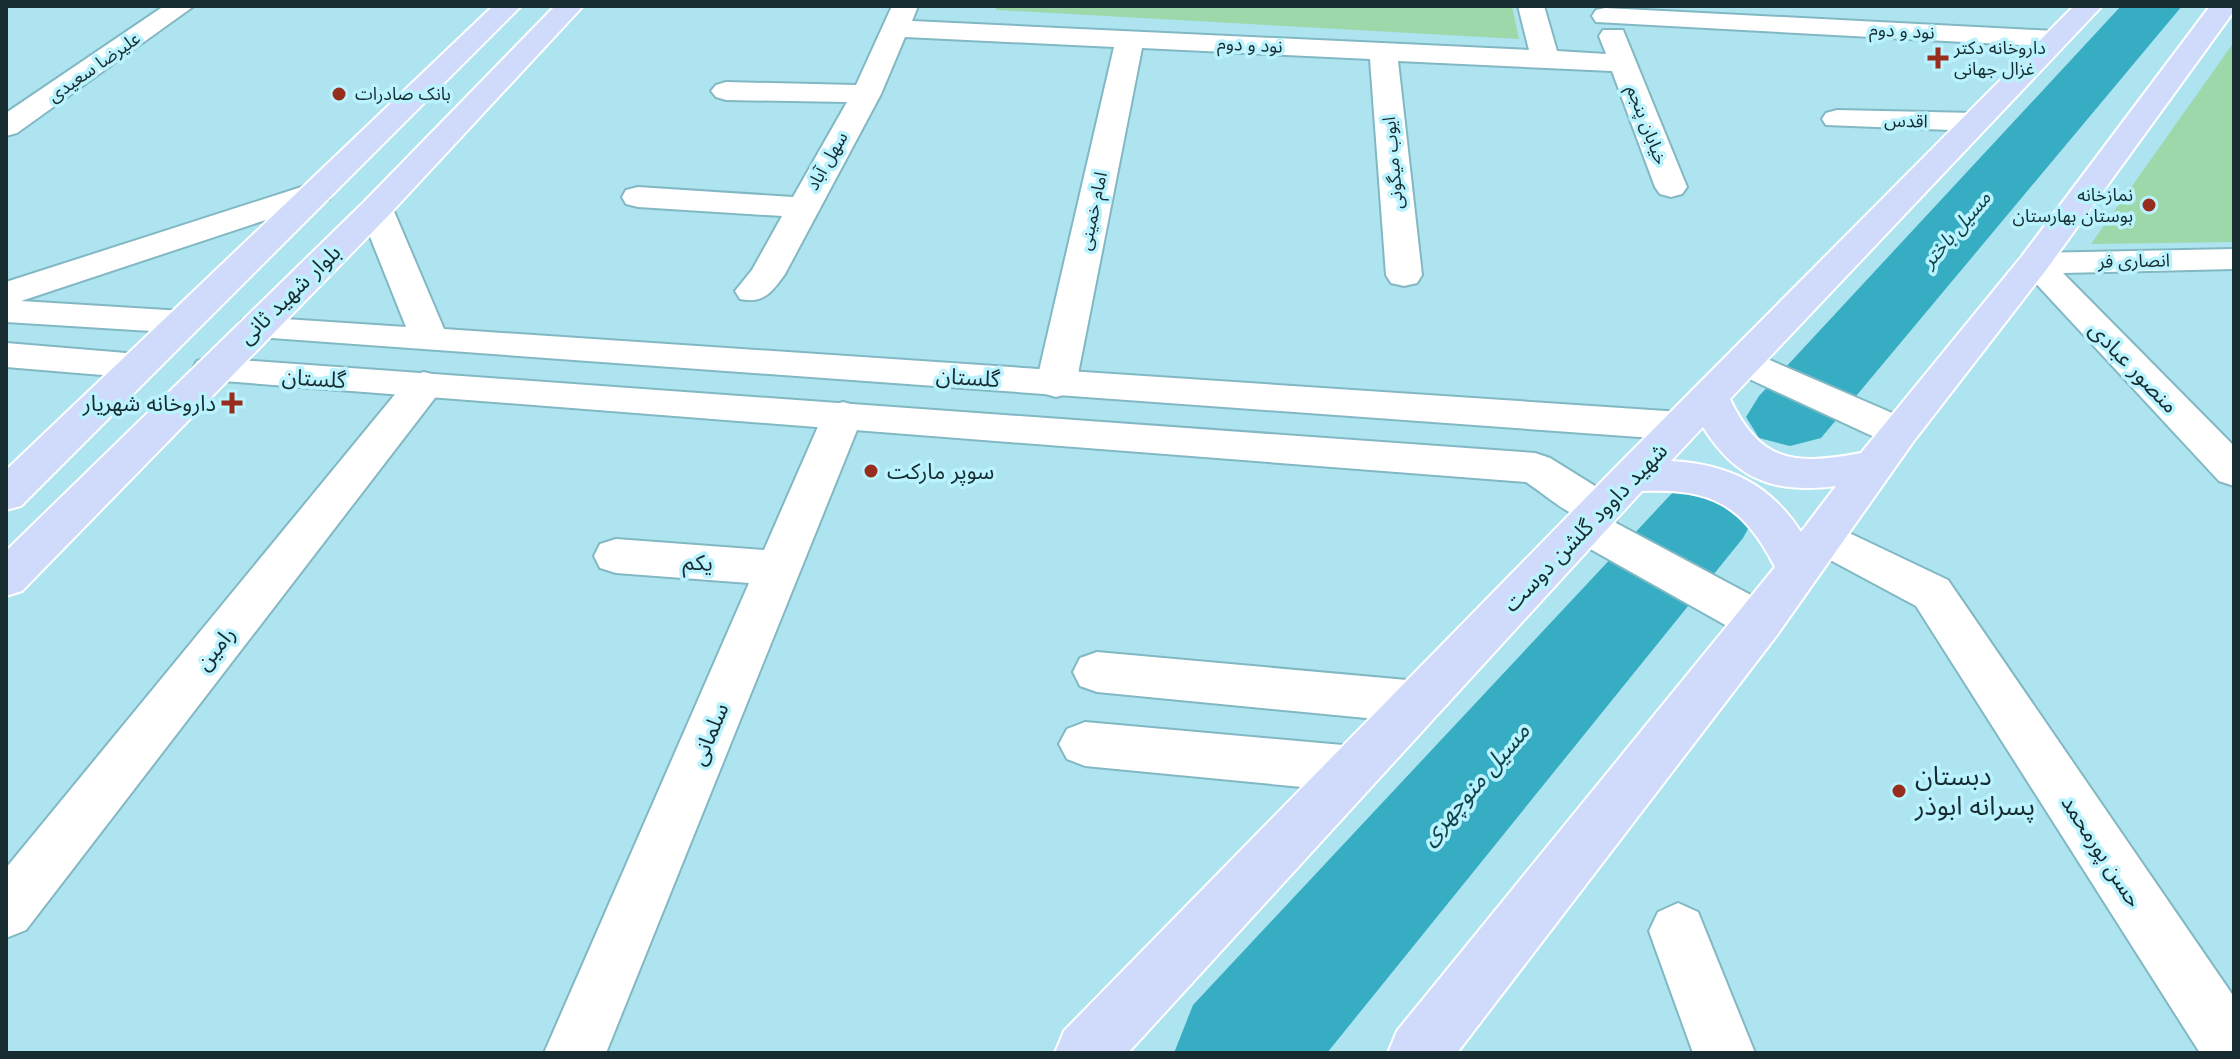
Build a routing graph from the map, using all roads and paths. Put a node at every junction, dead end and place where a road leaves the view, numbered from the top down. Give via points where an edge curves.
1 (181, 6) edge
2 (508, 6) edge
3 (570, 6) edge
4 (1531, 6) edge
5 (2089, 6) edge
6 (2224, 6) edge
7 (1604, 11) edge
8 (899, 17) edge
9 (960, 18) edge
10 (1130, 39) junction
11 (2055, 39) junction
12 (1383, 51) junction
13 (1545, 59) junction
14 (1623, 63) junction
15 (726, 91) dead end
16 (866, 94) junction
17 (1837, 119) dead end
18 (1975, 122) junction
19 (6, 127) edge
20 (1671, 187) dead end
21 (317, 192) junction
22 (638, 197) dead end
23 (802, 207) junction
24 (376, 209) junction
25 (2234, 259) edge
26 (2034, 263) junction
27 (1404, 275) dead end
28 (753, 291) dead end
29 (6, 294) edge
30 (6, 311) edge
31 (183, 322) junction
32 (255, 328) junction
33 (6, 355) edge
34 (1744, 361) junction
35 (427, 363) junction
36 (138, 366) junction
37 (211, 370) junction
38 (1056, 384) junction
39 (1695, 411) junction
40 (843, 415) junction
41 (1559, 418) junction
42 (1899, 432) junction
43 (1875, 465) junction
44 (1535, 468) junction
45 (2234, 471) edge
46 (6, 495) edge
47 (1606, 504) junction
48 (1810, 553) junction
49 (616, 556) dead end
50 (780, 568) junction
51 (6, 579) edge
52 (1760, 622) junction
53 (1097, 672) dead end
54 (1418, 702) junction
55 (1085, 744) dead end
56 (1354, 769) junction
57 (1623, 793) junction
58 (6, 911) edge
59 (1678, 931) dead end
60 (2234, 1051) edge
61 (575, 1053) edge
62 (1086, 1053) edge
63 (1419, 1053) edge
64 (1450, 1053) edge
65 (1724, 1053) edge

1 - 19 street, علیرضا سعیدی
2 - 21 main road
3 - 24 main road, بلوار شهید ثانی
4 - 13 street
5 - 11 main road, شهید داوود گلشن دوست
6 - 26 main road
7 - 11 street, نود و دوم
7 - 14 street, نود و دوم
8 - 9 street, نود و دوم
8 - 16 street, سهل آباد
9 - 10 street, نود و دوم
10 - 12 street, نود و دوم
10 - 38 street, امام خمینی
11 - 18 main road, شهید داوود گلشن دوست
12 - 13 street, نود و دوم
12 - 27 street, ایوب میگونی
13 - 14 street, نود و دوم
14 - 20 street, خیابان پنجم
15 - 16 street
16 - 23 street, سهل آباد
17 - 18 street, اقدس
18 - 34 main road, شهید داوود گلشن دوست
21 - 29 street
21 - 31 main road
22 - 23 street
23 - 28 street, سهل آباد
24 - 32 main road, بلوار شهید ثانی
24 - 35 street
25 - 26 street, انصاری فر
26 - 42 main road
26 - 45 street, منصور عبادی
30 - 31 street
31 - 32 main road
31 - 36 main road
32 - 35 street, گلستان
32 - 37 main road, بلوار شهید ثانی
33 - 36 street
34 - 39 main road, شهید داوود گلشن دوست
34 - 42 street
35 - 37 street, گلستان
35 - 38 street, گلستان
35 - 40 street, گلستان
35 - 58 street, رامین
36 - 37 main road
36 - 46 main road
37 - 51 main road, بلوار شهید ثانی
38 - 41 street, گلستان
39 - 41 street, گلستان
39 - 43 main road via 1766,468 1815,475
39 - 47 main road, شهید داوود گلشن دوست
40 - 44 street, گلستان
40 - 50 street, سلمانی
41 - 44 street
42 - 43 main road
43 - 48 main road
44 - 47 street, گلستان
47 - 48 main road via 1699,477 1745,495
47 - 52 street, گلستان
47 - 54 main road, شهید داوود گلشن دوست
48 - 52 main road
48 - 60 street, حسن پورمحمد via 1932,593
49 - 50 street, یکم
50 - 61 street, سلمانی
52 - 57 main road
53 - 54 street
54 - 56 main road, شهید داوود گلشن دوست
55 - 56 street
56 - 62 main road, شهید داوود گلشن دوست
57 - 63 main road
57 - 64 main road
59 - 65 street

